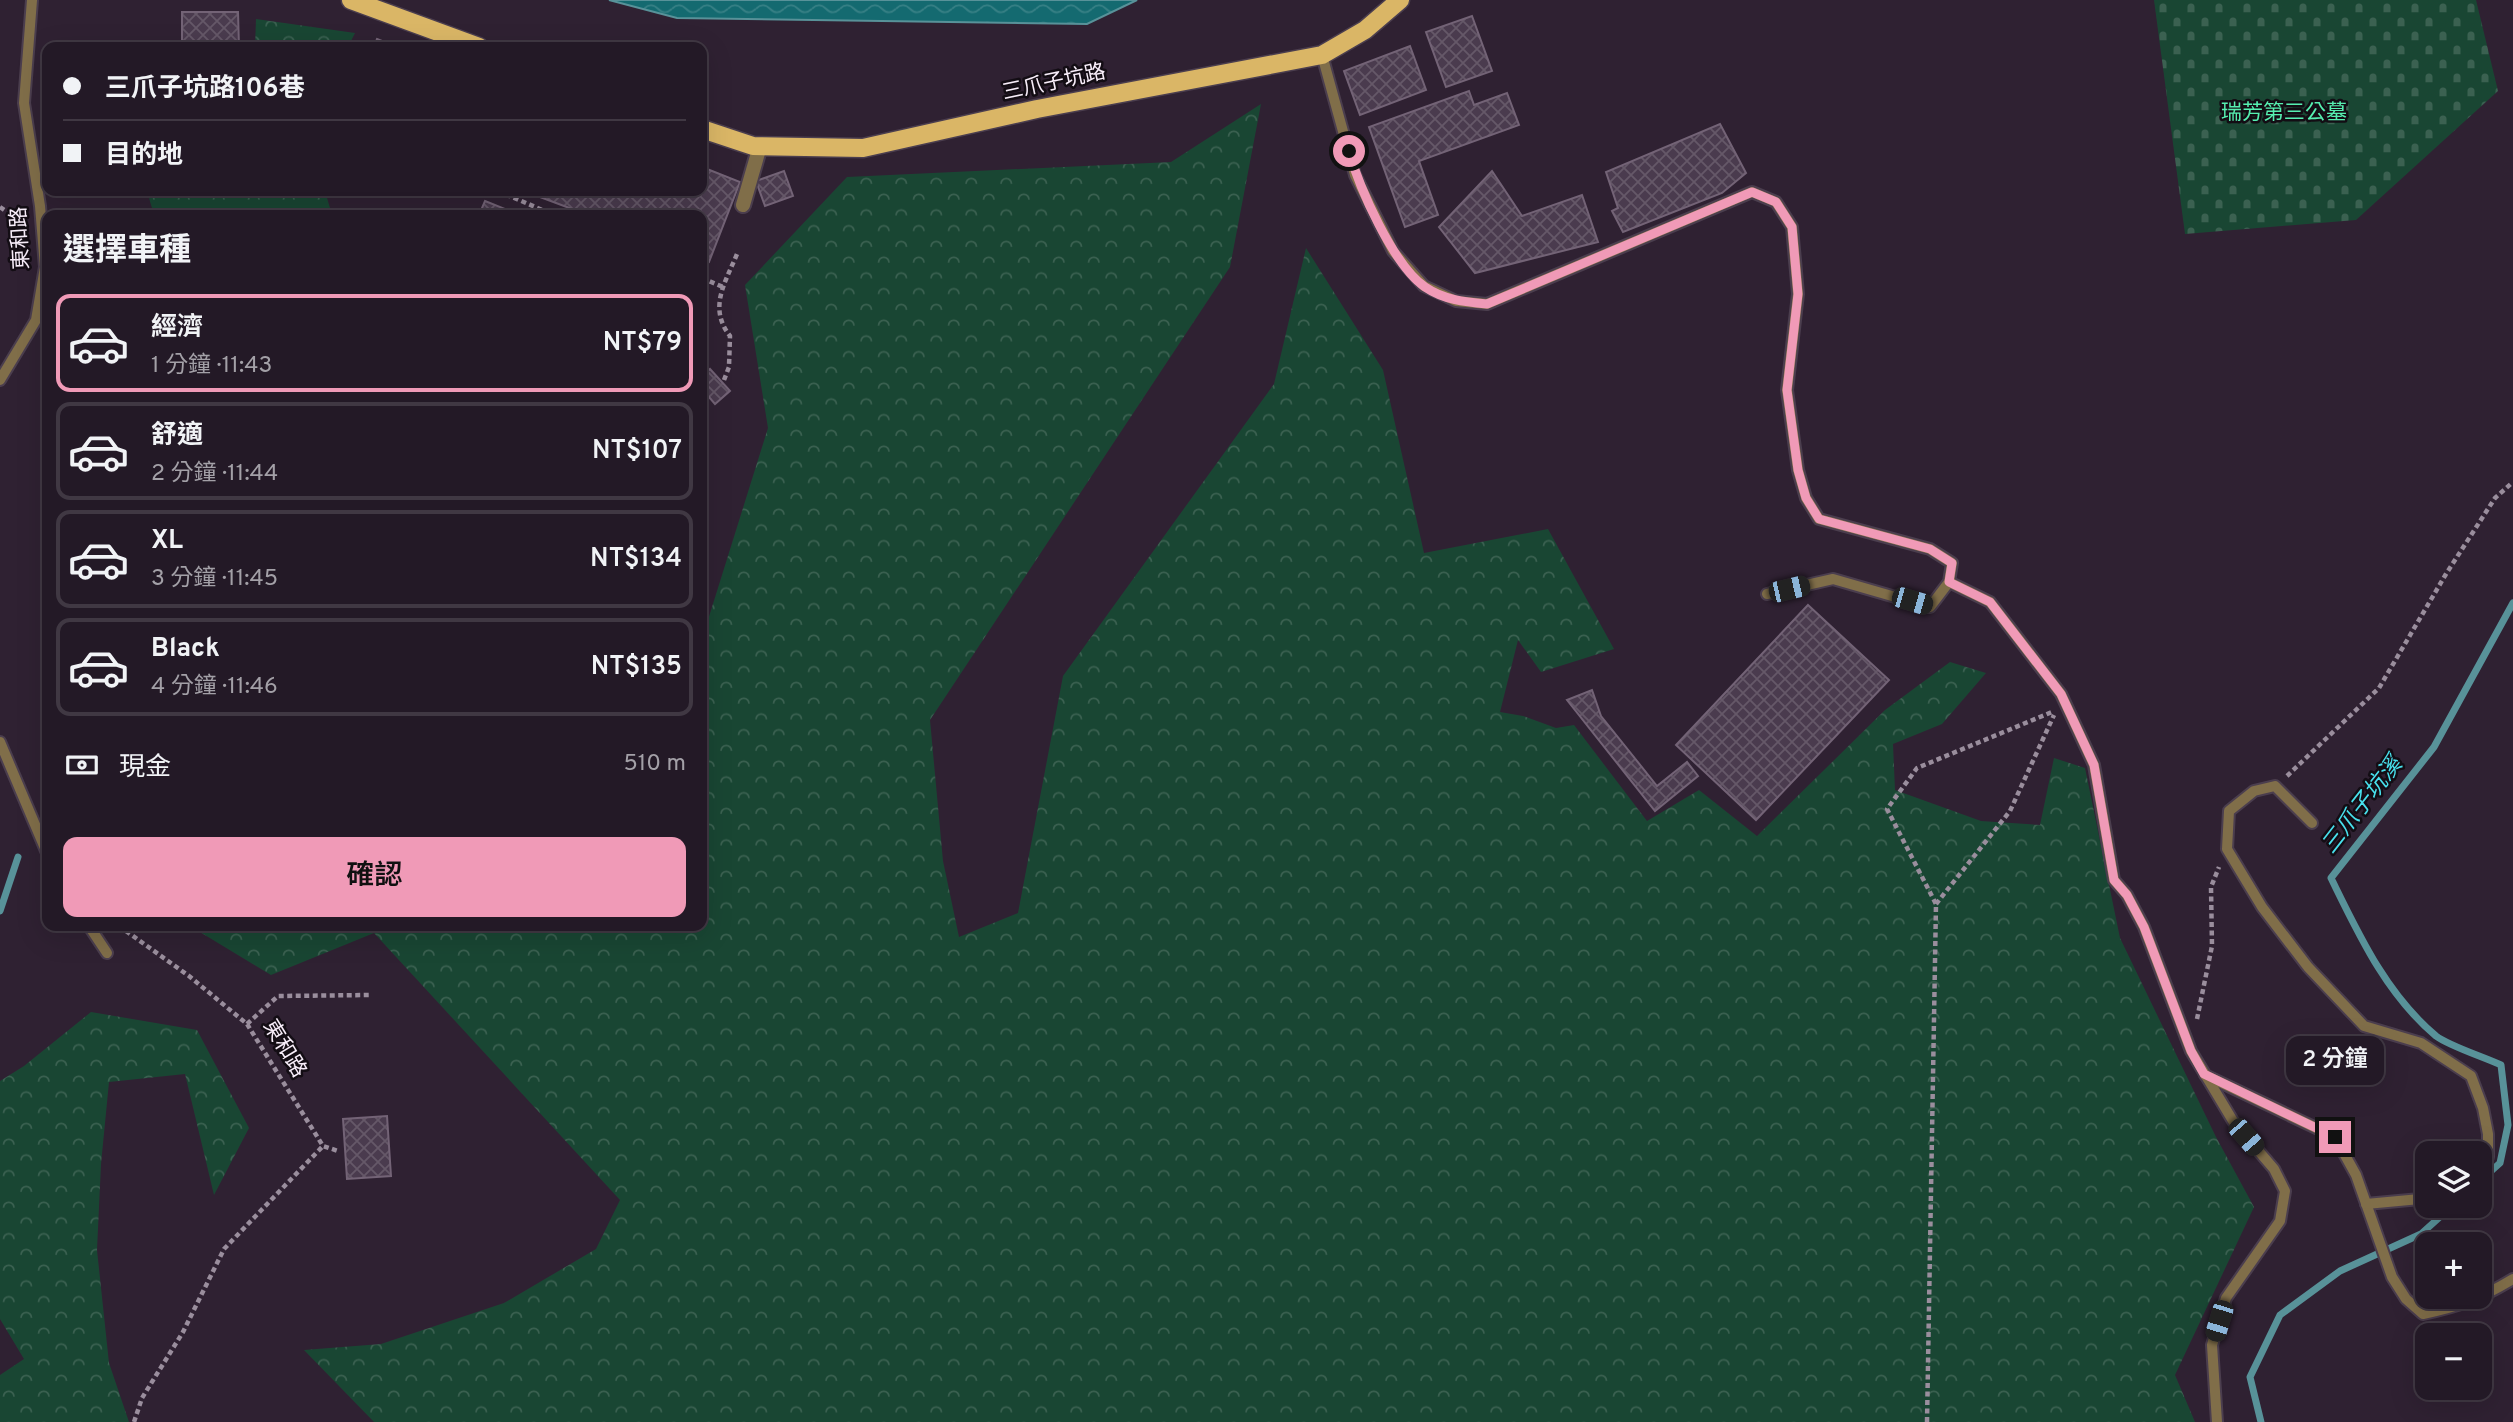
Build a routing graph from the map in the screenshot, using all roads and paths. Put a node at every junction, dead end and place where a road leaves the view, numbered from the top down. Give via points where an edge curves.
1 (32, 0) edge
2 (351, 0) edge
3 (1400, 0) edge
4 (466, 42) edge
5 (1322, 55) junction
6 (707, 130) edge
7 (760, 146) junction
8 (510, 196) edge
9 (743, 205) dead end
10 (0, 207) edge
11 (542, 210) edge
12 (42, 235) joint
13 (737, 254) dead end
14 (707, 280) edge
15 (42, 285) edge
16 (723, 287) junction
17 (0, 380) edge
18 (723, 380) dead end
19 (2513, 482) edge
20 (1949, 582) junction
21 (1767, 594) dead end
22 (2056, 711) junction
23 (2070, 712) junction
24 (0, 742) edge
25 (2276, 786) junction
26 (2312, 823) dead end
27 (42, 840) edge
28 (2227, 849) junction
29 (1936, 904) junction
30 (92, 931) edge
31 (126, 931) edge
32 (107, 953) dead end
33 (371, 995) dead end
34 (247, 1024) junction
35 (2191, 1051) junction
36 (2204, 1074) junction
37 (2488, 1141) edge
38 (323, 1146) junction
39 (338, 1151) dead end
40 (2415, 1199) edge
41 (2367, 1204) junction
42 (2513, 1279) edge
43 (134, 1422) edge
44 (1927, 1422) edge
45 (2217, 1422) edge

1 - 12 lane, 東和路 via 24,103
2 - 4 main road
3 - 5 main road, 三爪子坑路 via 1365,30
5 - 7 main road, 三爪子坑路 via 1037,109 863,148
5 - 20 lane via 1355,175 1393,251 1424,286 1456,301 1487,304 1752,192 1776,202 1792,227 1798,294 1787,390 1806,498 1819,519 1930,549 1952,563
6 - 7 main road, 三爪子坑路
7 - 9 street
8 - 11 path
10 - 12 path
13 - 16 path
14 - 16 path
15 - 17 lane, 東和路 via 36,320
16 - 18 path via 718,313 730,336 729,367
19 - 25 path via 2488,509 2379,688
20 - 21 lane via 1930,607 1833,579
20 - 23 lane via 1990,602
22 - 23 path
22 - 29 path via 2010,811
22 - 29 path via 1917,768 1887,808
23 - 35 lane via 2094,765 2114,880 2144,927
24 - 27 lane
25 - 26 lane
25 - 28 lane via 2254,791 2229,811
28 - 35 path via 2211,887 2212,946
28 - 37 lane via 2262,907 2308,967 2364,1026 2421,1043 2471,1076 2483,1108
29 - 44 path
30 - 32 lane
31 - 34 path, 東和路
33 - 34 path via 278,996
34 - 38 path, 東和路
35 - 36 lane
36 - 41 lane via 2335,1137
36 - 45 lane via 2285,1191 2280,1221 2226,1298 2212,1345
38 - 39 path
38 - 43 path via 224,1249 183,1332 142,1398
40 - 41 lane
41 - 42 lane via 2392,1277 2423,1314 2483,1297

